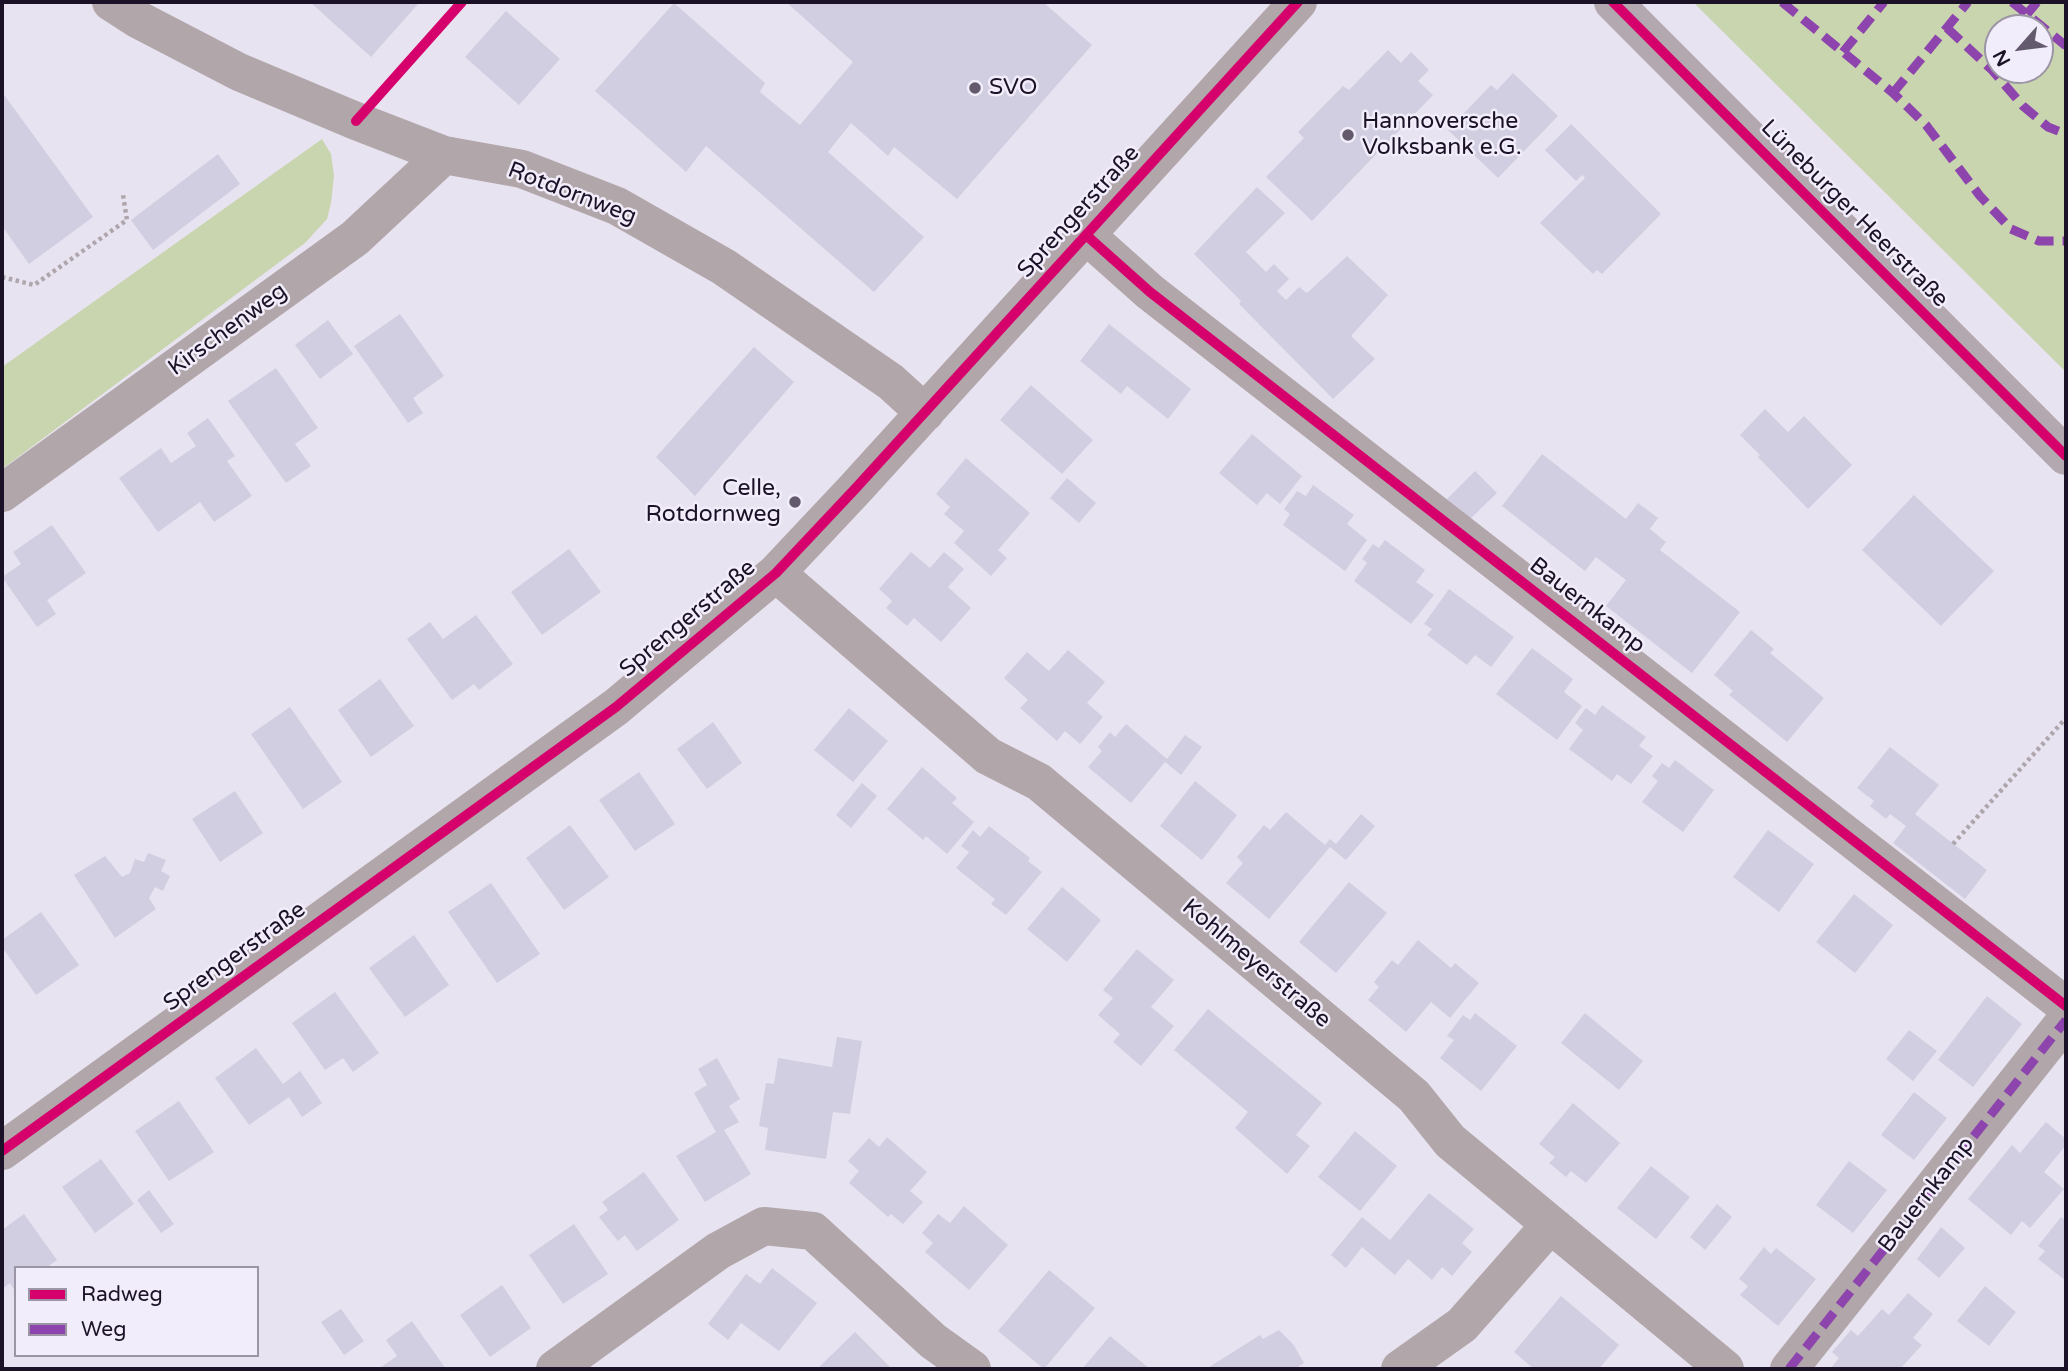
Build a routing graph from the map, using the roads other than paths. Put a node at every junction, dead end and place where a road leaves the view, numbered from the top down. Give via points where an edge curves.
1 (111, 2) edge
2 (1298, 2) edge
3 (1613, 2) edge
4 (444, 155) junction
5 (1086, 235) junction
6 (925, 413) junction
7 (2066, 456) edge
8 (2, 493) edge
9 (776, 573) junction
10 (2066, 1006) edge
11 (2066, 1020) edge
12 (2, 1152) edge
13 (1550, 1226) junction
14 (555, 1369) edge
15 (972, 1369) edge
16 (1400, 1369) edge
17 (1725, 1369) edge
18 (1789, 1369) edge

1 - 4 street, Rotdornweg via 239,72
2 - 5 street, Sprengerstraße
3 - 7 main road, Lüneburger Heerstraße
4 - 6 street, Rotdornweg via 522,169 617,206 724,267 891,382
4 - 8 street, Kirschenweg via 355,238
5 - 6 street, Sprengerstraße
5 - 10 street, Bauernkamp via 1150,292
6 - 9 street, Sprengerstraße
9 - 12 street, Sprengerstraße via 616,707
9 - 13 street, Kohlmeyerstraße via 988,756 1039,782 1414,1096 1450,1141
11 - 18 street, Bauernkamp
13 - 16 street via 1462,1325
13 - 17 street, Kohlmeyerstraße
14 - 15 street via 718,1251 764,1226 813,1231 933,1340

